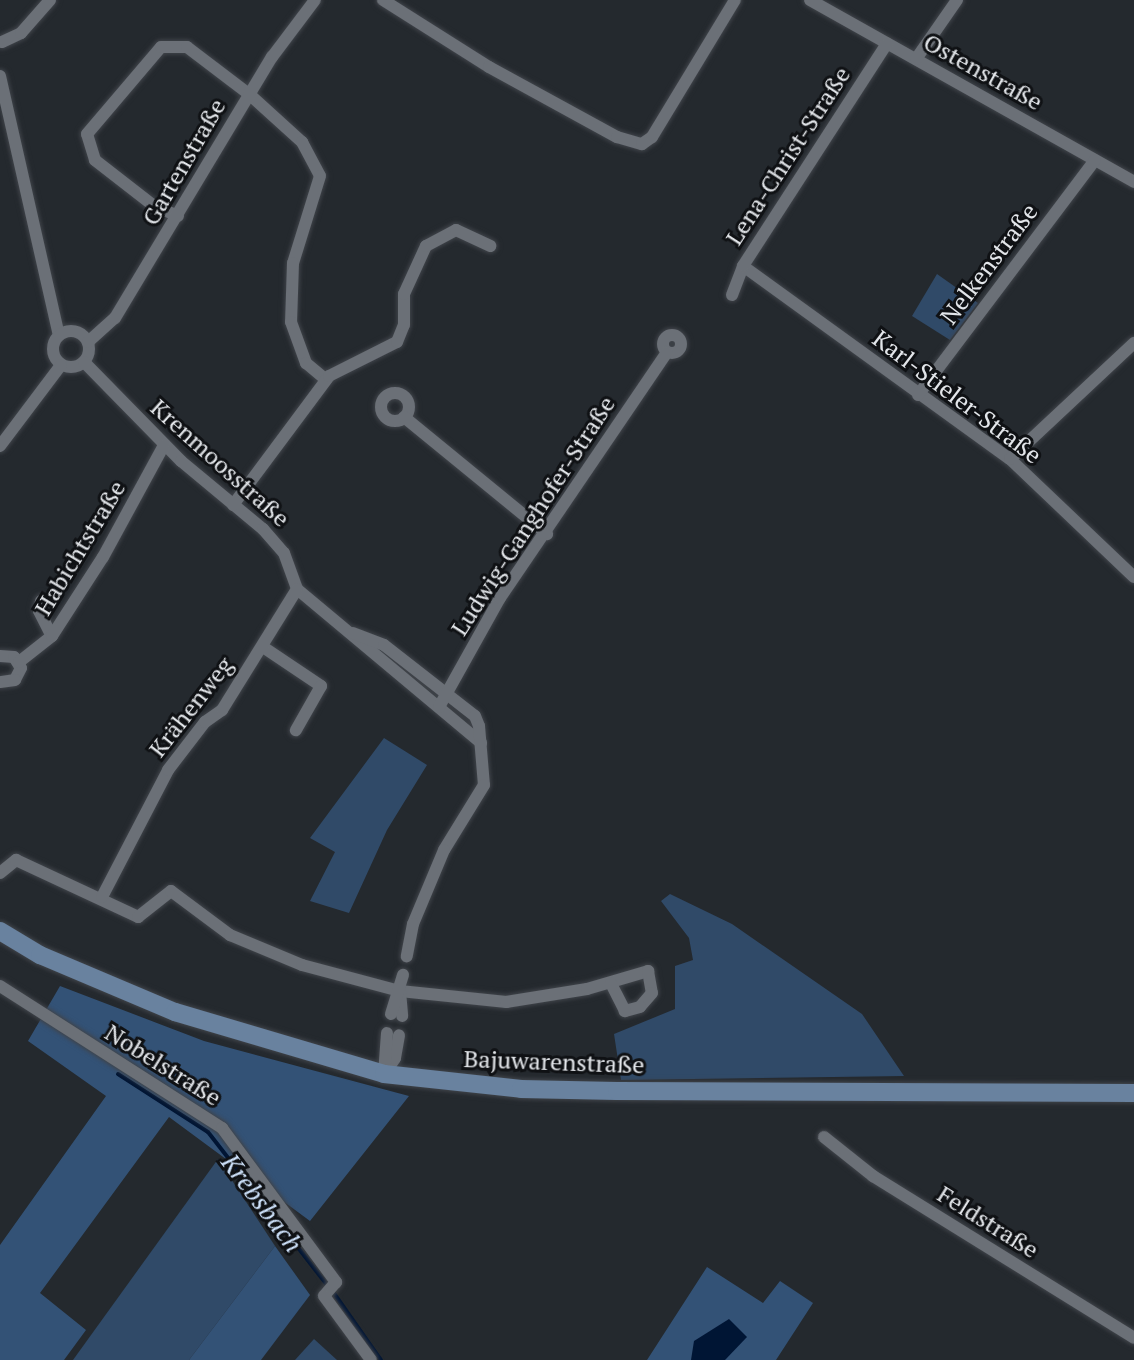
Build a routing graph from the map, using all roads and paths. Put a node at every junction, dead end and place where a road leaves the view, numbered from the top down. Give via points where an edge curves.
1 (50, 0) edge
2 (315, 0) edge
3 (383, 0) edge
4 (735, 0) edge
5 (810, 0) edge
6 (957, 0) edge
7 (887, 43) junction
8 (1, 44) edge
9 (916, 59) junction
10 (0, 76) edge
11 (249, 94) junction
12 (1095, 160) junction
13 (1134, 182) edge
14 (178, 216) junction
15 (490, 246) dead end
16 (743, 266) junction
17 (732, 295) dead end
18 (59, 335) junction
19 (88, 342) junction
20 (1134, 343) edge
21 (667, 352) dead end
22 (84, 362) junction
23 (61, 365) junction
24 (326, 380) junction
25 (918, 395) junction
26 (404, 417) dead end
27 (164, 445) junction
28 (0, 446) edge
29 (1010, 459) junction
30 (233, 505) junction
31 (547, 534) junction
32 (1134, 577) edge
33 (297, 589) junction
34 (41, 601) dead end
35 (353, 633) junction
36 (52, 636) junction
37 (263, 647) junction
38 (0, 656) edge
39 (19, 662) junction
40 (0, 682) edge
41 (448, 694) junction
42 (439, 707) junction
43 (296, 730) dead end
44 (481, 743) junction
45 (0, 873) edge
46 (102, 897) junction
47 (0, 931) edge
48 (407, 956) dead end
49 (403, 975) dead end
50 (611, 983) dead end
51 (0, 986) edge
52 (400, 991) junction
53 (397, 1015) dead end
54 (393, 1034) dead end
55 (384, 1074) junction
56 (1134, 1093) edge
57 (824, 1137) dead end
58 (1134, 1338) edge
59 (371, 1360) edge

1 - 8 street via 21,33
2 - 11 street, Gartenstraße
3 - 4 street via 489,67 617,137 642,144 652,137
5 - 7 street, Ostenstraße
6 - 9 street
7 - 9 street, Ostenstraße
7 - 16 street, Lena-Christ-Straße
9 - 12 street, Ostenstraße
10 - 18 street
11 - 14 street, Gartenstraße
11 - 14 street via 187,47 161,47 87,134 95,160 154,206
11 - 24 street via 302,142 320,176 293,263 291,322 306,363
12 - 13 street, Ostenstraße
12 - 25 street, Nelkenstraße
14 - 19 street, Gartenstraße via 115,318
15 - 24 street via 456,230 426,246 404,294 404,325 397,342
16 - 17 street, Lena-Christ-Straße
16 - 25 street, Karl-Stieler-Straße
18 - 19 street via 75,331
18 - 23 street via 52,351
19 - 22 street
20 - 29 street
21 - 31 street, Ludwig-Ganghofer-Straße
22 - 23 street
22 - 27 street, Krenmoosstraße
23 - 28 street
24 - 30 street
25 - 29 street, Karl-Stieler-Straße
26 - 31 street
27 - 30 street, Krenmoosstraße
27 - 36 street, Habichtstraße via 103,557
29 - 32 street, Karl-Stieler-Straße
30 - 33 street, Krenmoosstraße via 284,553
31 - 41 street, Ludwig-Ganghofer-Straße via 500,598
33 - 35 street
33 - 37 street, Krähenweg
34 - 36 street via 39,611
35 - 41 street via 375,638
35 - 42 street via 369,653
36 - 39 street, Habichtstraße
37 - 43 street via 321,686
37 - 46 street, Krähenweg via 222,710 205,722 168,770
38 - 39 street
39 - 40 street, Habichtstraße via 18,677
41 - 42 street, Ludwig-Ganghofer-Straße
41 - 44 street via 475,716
42 - 44 street
44 - 48 street via 484,785 444,850 413,924
45 - 46 street via 16,860
46 - 52 street via 138,917 171,891 243,941 302,965
47 - 55 main road, Bajuwarenstraße via 40,955 175,1012
49 - 52 street
50 - 52 street via 506,1002
51 - 59 street, Nobelstraße via 222,1128 336,1282 324,1296
52 - 53 street
54 - 55 street via 395,1058
55 - 56 main road, Bajuwarenstraße via 576,1090
57 - 58 street, Feldstraße via 873,1176

